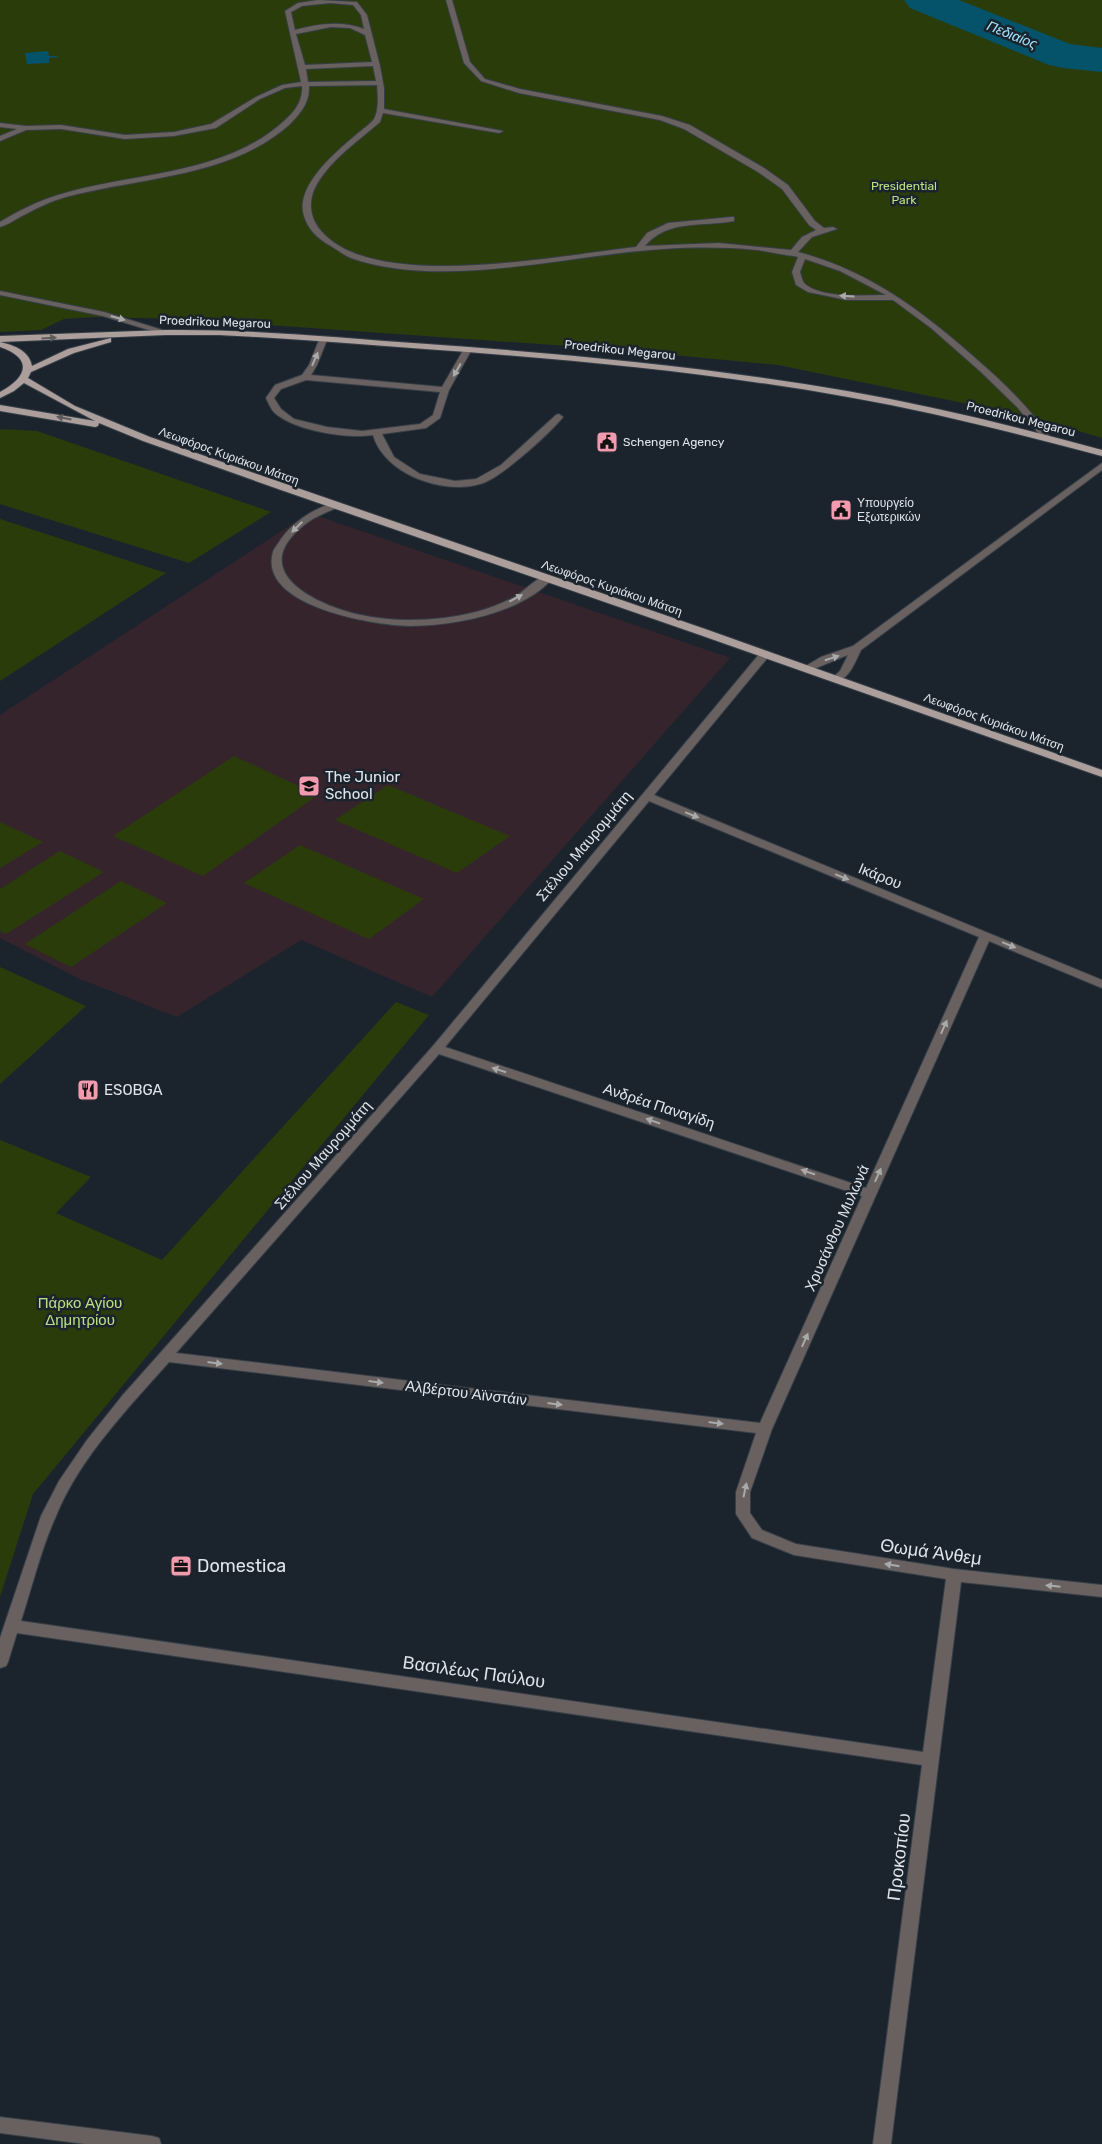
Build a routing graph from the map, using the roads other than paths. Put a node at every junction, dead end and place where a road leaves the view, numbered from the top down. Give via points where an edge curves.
1 (449, 0) edge
2 (292, 32) junction
3 (368, 34) junction
4 (375, 64) junction
5 (300, 67) junction
6 (379, 83) junction
7 (306, 84) junction
8 (381, 112) junction
9 (0, 125) edge
10 (26, 128) junction
11 (499, 131) dead end
12 (0, 139) edge
13 (731, 219) dead end
14 (0, 225) edge
15 (834, 229) dead end
16 (822, 230) junction
17 (638, 248) junction
18 (793, 254) junction
19 (802, 256) junction
20 (0, 293) edge
21 (896, 298) junction
22 (165, 332) junction
23 (128, 334) junction
24 (0, 340) edge
25 (323, 340) junction
26 (0, 344) edge
27 (468, 349) junction
28 (29, 370) junction
29 (305, 376) junction
30 (24, 380) junction
31 (445, 390) junction
32 (0, 395) edge
33 (0, 408) edge
34 (559, 417) dead end
35 (112, 427) junction
36 (377, 433) junction
37 (1046, 437) junction
38 (1102, 453) edge
39 (1102, 466) edge
40 (333, 506) junction
41 (548, 578) junction
42 (857, 648) junction
43 (764, 654) junction
44 (808, 669) junction
45 (836, 679) junction
46 (1102, 774) edge
47 (647, 796) junction
48 (985, 936) junction
49 (1102, 984) edge
50 (437, 1049) junction
51 (870, 1194) junction
52 (166, 1357) junction
53 (765, 1429) junction
54 (757, 1534) joint
55 (954, 1575) junction
56 (1102, 1590) edge
57 (12, 1626) junction
58 (0, 1662) edge
59 (931, 1760) junction
60 (0, 2124) edge
61 (152, 2144) edge
62 (882, 2144) edge

1 - 16 street via 467,63 483,80 519,91 662,118 687,127 761,170 785,188 812,223
2 - 3 street via 345,26
2 - 3 street via 288,17 290,8 300,4 343,1 359,6
2 - 5 street
3 - 4 street
4 - 5 street
4 - 6 street
5 - 7 street
6 - 7 street
6 - 8 street
7 - 10 street via 284,86 238,109 213,126 187,132 125,137 61,127
7 - 14 street via 305,99 285,126 248,149 207,164 62,196 34,206
8 - 11 street
8 - 17 street via 377,120 325,169 312,187 307,202 314,231 342,252 378,263 435,268 492,265
9 - 10 street
10 - 12 street
13 - 17 street via 671,225 650,235
15 - 16 street
16 - 18 street via 808,235
17 - 18 street via 739,248
18 - 19 street
19 - 21 street via 838,268
21 -> 19 street via 828,295 801,287 794,267
20 -> 22 street via 104,314
21 - 37 street via 991,376 1020,403
22 - 23 main road, Proedrikou Megarou
22 - 25 main road, Proedrikou Megarou
24 -> 23 main road, Proedrikou Megarou
23 - 28 main road, Proedrikou Megarou via 71,352
25 - 27 main road, Proedrikou Megarou
29 -> 25 street
26 - 28 main road via 24,356
27 -> 31 street
27 - 37 main road, Proedrikou Megarou via 637,364 767,380 897,403
28 - 30 main road
29 - 31 street
29 - 36 street via 278,387 270,398 277,411 291,421 327,430
30 - 32 main road
30 - 35 main road, Λεωφόρος Κυριάκου Μάτση
31 - 36 street via 437,416 422,426
35 -> 33 main road, Λεωφόρος Κυριάκου Μάτση
34 - 36 street via 504,467 478,482 454,484 417,476 391,459
35 - 40 main road, Λεωφόρος Κυριάκου Μάτση
37 - 38 main road, Proedrikou Megarou
39 - 42 street
40 - 41 main road, Λεωφόρος Κυριάκου Μάτση
40 -> 41 street via 301,522 282,543 277,561 286,583 299,595 326,609 362,619 444,621 482,613 517,599
41 - 43 main road, Λεωφόρος Κυριάκου Μάτση
44 -> 42 street via 817,662
42 - 45 street via 844,673
43 - 44 main road, Λεωφόρος Κυριάκου Μάτση
43 - 47 street, Στέλιου Μαυρομμάτη
44 - 45 main road, Λεωφόρος Κυριάκου Μάτση
45 - 46 main road, Λεωφόρος Κυριάκου Μάτση
47 -> 48 street, Ικάρου
47 - 50 street, Στέλιου Μαυρομμάτη
48 -> 49 street, Ικάρου
51 -> 48 street, Χρυσάνθου Μυλωνά
51 -> 50 street, Ανδρέα Παναγίδη
50 - 52 street, Στέλιου Μαυρομμάτη
53 -> 51 street, Χρυσάνθου Μυλωνά
52 -> 53 street, Αλβέρτου Αϊνστάιν
52 - 57 street, Στέλιου Μαυρομμάτη via 127,1400 64,1484 48,1516
54 -> 53 street, Χρυσάνθου Μυλωνά via 743,1514 744,1492
55 -> 54 street, Θωμά Άνθεμ via 794,1549
56 -> 55 street, Θωμά Άνθεμ
55 - 59 street, Προκοπίου
57 - 58 street, Στέλιου Μαυρομμάτη
57 - 59 street, Βασιλέως Παύλου
59 - 62 street, Προκοπίου
60 - 61 street

